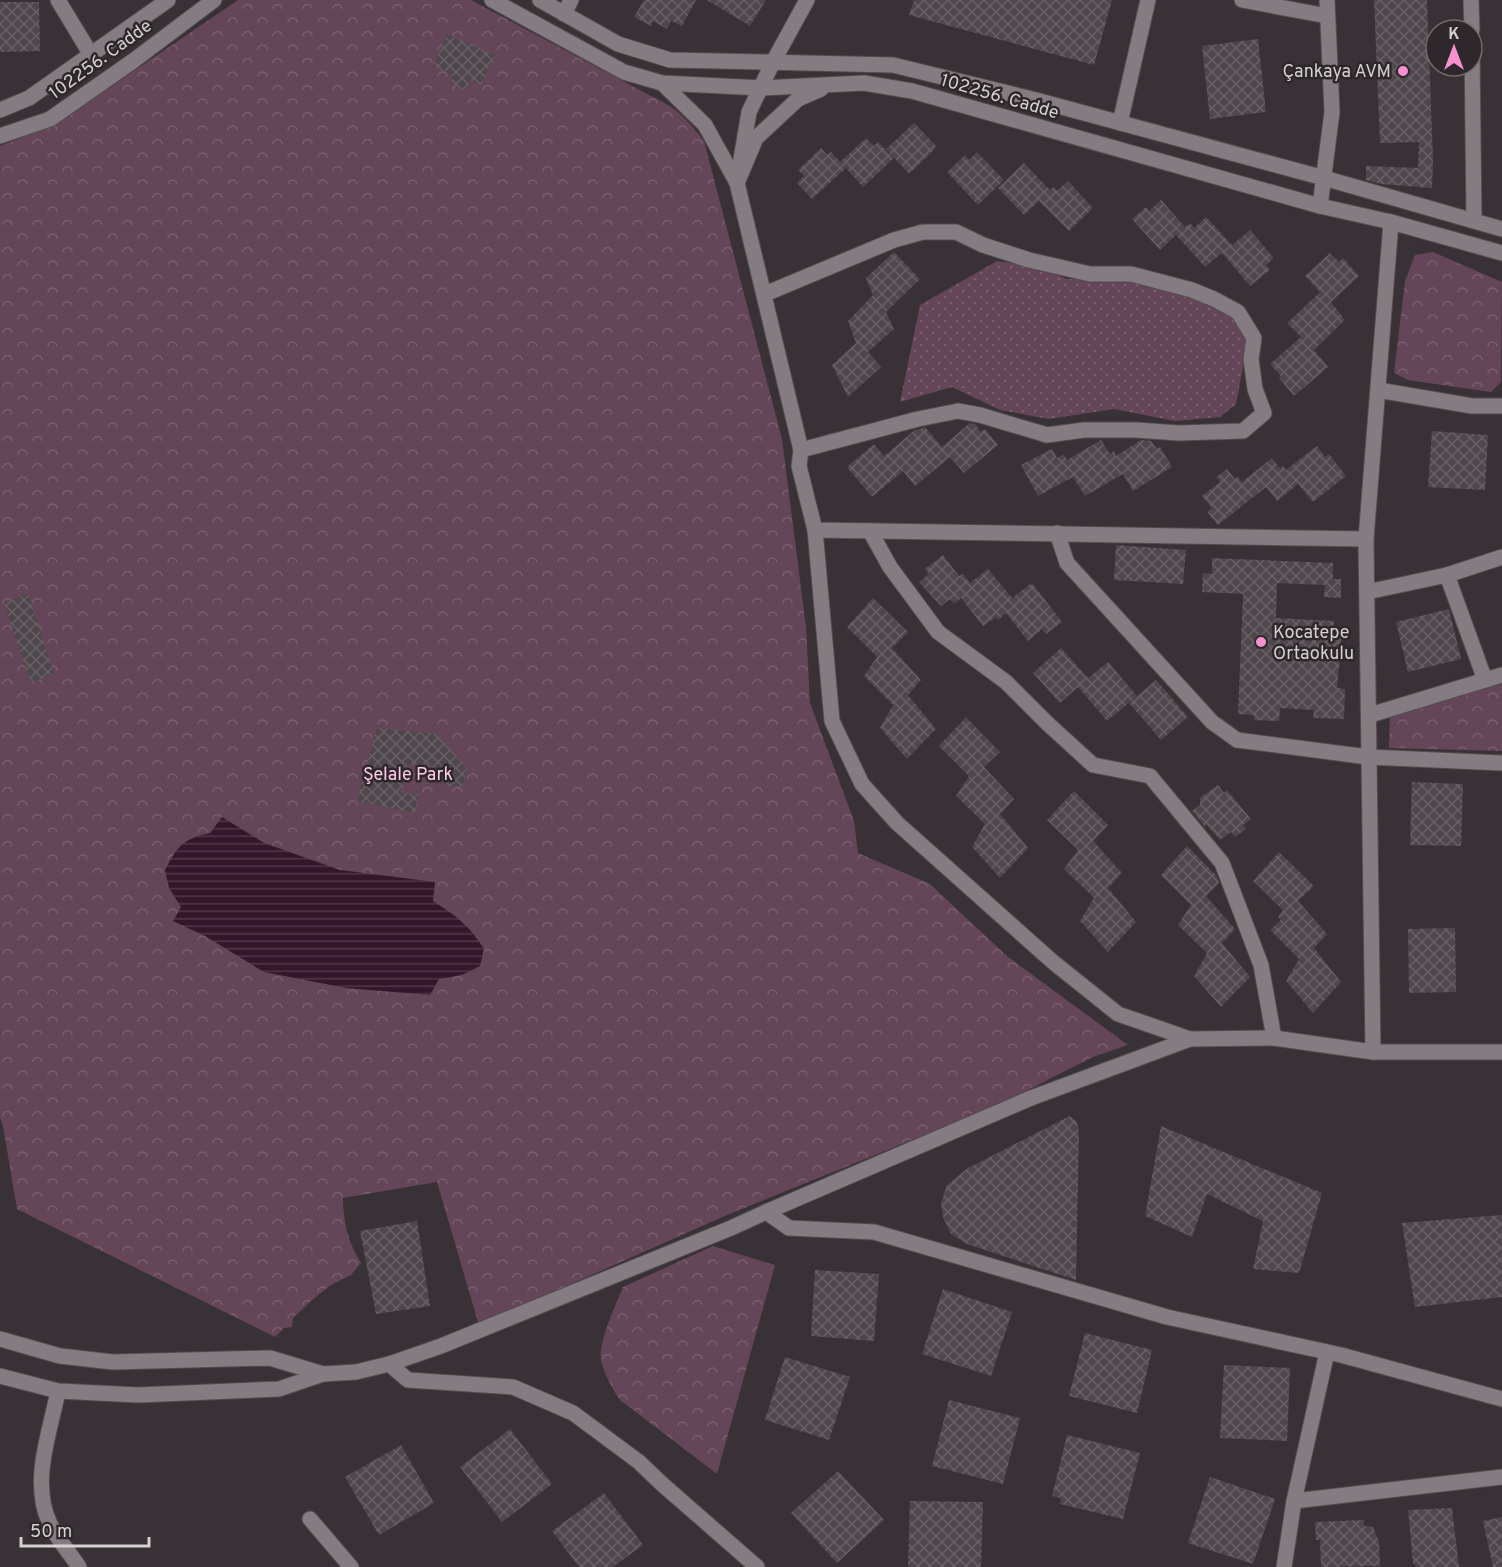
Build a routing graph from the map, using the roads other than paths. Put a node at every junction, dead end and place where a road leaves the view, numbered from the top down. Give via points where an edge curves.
1 (58, 0) edge
2 (168, 0) edge
3 (214, 0) edge
4 (492, 0) edge
5 (540, 0) edge
6 (807, 0) edge
7 (1148, 0) edge
8 (1242, 0) edge
9 (1327, 0) edge
10 (1471, 0) edge
11 (568, 7) edge
12 (1327, 16) junction
13 (1472, 18) edge
14 (90, 53) junction
15 (773, 62) junction
16 (1472, 78) edge
17 (662, 82) junction
18 (831, 85) junction
19 (762, 88) junction
20 (0, 110) edge
21 (1120, 123) junction
22 (0, 136) edge
23 (1324, 177) junction
24 (737, 183) junction
25 (1320, 206) junction
26 (1474, 221) junction
27 (1391, 222) junction
28 (1502, 229) edge
29 (1502, 253) edge
30 (765, 294) junction
31 (1378, 390) junction
32 (1502, 406) edge
33 (801, 450) junction
34 (815, 530) junction
35 (870, 531) junction
36 (1056, 533) junction
37 (1366, 539) junction
38 (1502, 556) edge
39 (1446, 575) junction
40 (1366, 592) junction
41 (1502, 675) edge
42 (1485, 680) junction
43 (1370, 714) junction
44 (1368, 758) junction
45 (1502, 763) edge
46 (1274, 1038) junction
47 (1190, 1039) junction
48 (1373, 1052) junction
49 (1502, 1052) edge
50 (766, 1212) junction
51 (0, 1339) edge
52 (1327, 1352) junction
53 (389, 1364) junction
54 (323, 1374) junction
55 (0, 1376) edge
56 (58, 1390) junction
57 (1502, 1399) edge
58 (1502, 1477) edge
59 (1294, 1501) junction
60 (310, 1519) dead end
61 (79, 1567) edge
62 (351, 1567) edge
63 (758, 1567) edge
64 (1284, 1567) edge

1 - 14 street
2 - 14 street, 102256. Cadde
3 - 22 street, 102256. Cadde via 50,119
4 - 17 street, 102256. Cadde via 624,72
5 - 11 street, 102256. Cadde
6 - 15 street
7 - 21 street
8 - 12 street
9 - 12 street
10 - 13 street
11 - 15 street, 102256. Cadde via 618,44 670,60
12 - 23 street via 1332,112
14 - 20 street, 102256. Cadde via 29,98
15 - 19 street
15 - 21 street, 102256. Cadde via 893,65
16 - 26 street
17 - 19 street, 102256. Cadde
17 - 24 street via 705,125
18 - 19 street, 102256. Cadde
18 - 24 street via 798,99 756,138
18 - 25 street, 102256. Cadde via 864,83 912,91
19 - 24 street via 749,112
21 - 23 street, 102256. Cadde
23 - 25 street
23 - 26 street, 102256. Cadde
24 - 30 street
25 - 27 street, 102256. Cadde
26 - 28 street, 102256. Cadde
27 - 29 street, 102256. Cadde
27 - 31 street
30 - 33 street
30 - 33 street via 894,240 923,232 956,232 1040,263 1090,274 1131,274 1192,290 1238,312 1254,338 1251,359 1255,389 1264,413 1242,431 1084,430 1047,435 958,411
31 - 32 street
31 - 37 street
33 - 34 street via 799,466
34 - 35 street
34 - 47 street via 832,721 862,784 906,831 1053,962 1118,1014
35 - 36 street
35 - 46 street via 890,567 938,632 1006,682 1093,765 1150,777 1222,864 1261,965
36 - 37 street
36 - 44 street via 1066,563 1212,722 1237,740
37 - 40 street
38 - 39 street
39 - 40 street
39 - 42 street
40 - 43 street
41 - 42 street
42 - 43 street
43 - 44 street
44 - 45 street
44 - 48 street
46 - 47 street
46 - 48 street
47 - 50 street via 1031,1098
48 - 49 street
50 - 52 street via 789,1228 874,1233 1167,1317
50 - 53 street via 452,1342
51 - 54 street via 60,1356 113,1362 270,1358
52 - 57 street
52 - 59 street
53 - 54 street
53 - 63 street via 408,1380 513,1387 573,1413 639,1462
54 - 56 street via 279,1389 138,1395
55 - 56 street
56 - 61 street via 41,1476 41,1495 50,1524
58 - 59 street
59 - 64 street
60 - 62 street

